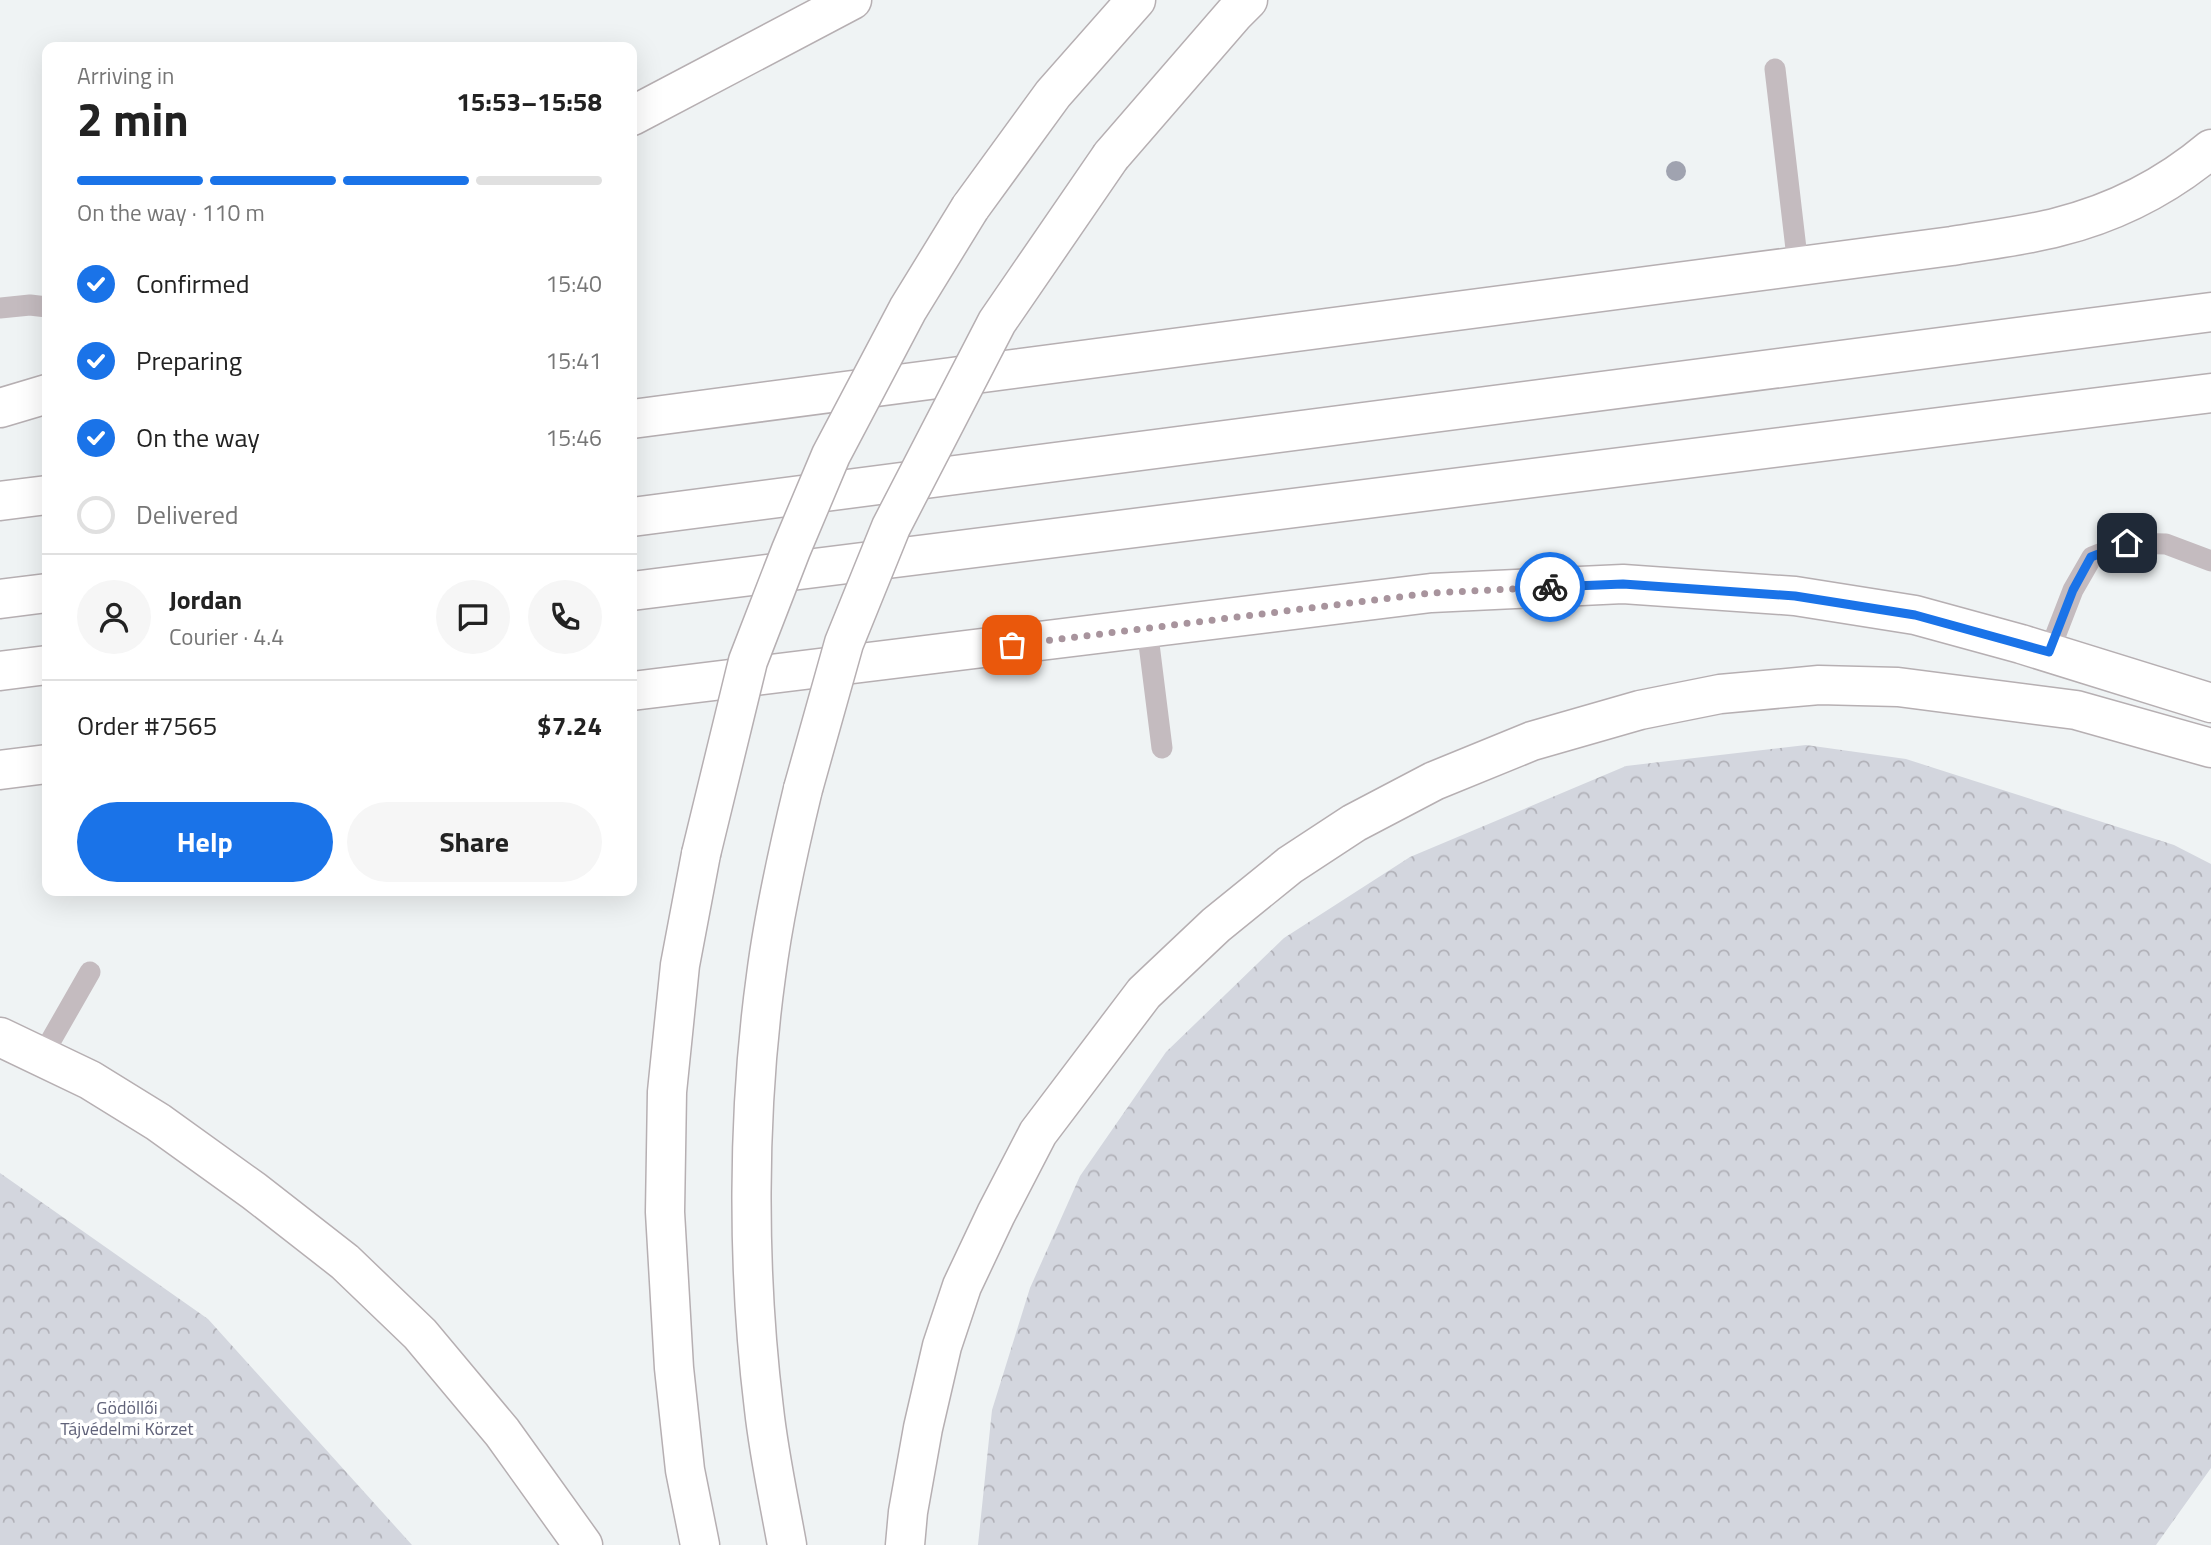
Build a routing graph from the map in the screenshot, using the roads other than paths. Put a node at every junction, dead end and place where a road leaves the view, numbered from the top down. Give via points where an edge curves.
1 (852, 0) edge
2 (1136, 0) edge
3 (1248, 0) edge
4 (1775, 69) dead end
5 (637, 113) edge
6 (2211, 149) edge
7 (1798, 266) junction
8 (42, 306) edge
9 (0, 308) edge
10 (2211, 312) edge
11 (2211, 393) edge
12 (42, 395) edge
13 (0, 408) edge
14 (637, 418) edge
15 (42, 496) edge
16 (0, 501) edge
17 (637, 516) edge
18 (2211, 561) edge
19 (637, 591) edge
20 (42, 594) edge
21 (0, 599) edge
22 (1147, 628) junction
23 (2049, 652) junction
24 (42, 666) edge
25 (0, 671) edge
26 (637, 690) edge
27 (2211, 702) edge
28 (1162, 748) dead end
29 (2211, 748) edge
30 (42, 765) edge
31 (0, 770) edge
32 (90, 972) dead end
33 (0, 1037) edge
34 (43, 1056) junction
35 (583, 1545) edge
36 (700, 1545) edge
37 (787, 1545) edge
38 (905, 1545) edge

1 - 5 highway
2 - 36 highway, bridge via 1053,94 970,208 908,309 831,455 748,661 701,854 680,965 668,1079 665,1212 674,1367 685,1470
3 - 37 highway, bridge via 1111,156 997,323 891,527 844,643 781,883 757,1055 752,1255 764,1410
4 - 7 lane
6 - 7 highway via 2185,171 2124,205 2059,227
7 - 14 highway
8 - 9 lane
10 - 17 highway
11 - 19 highway
12 - 13 highway
15 - 16 highway
18 - 23 lane via 2153,543 2127,543 2091,557
20 - 21 highway
22 - 23 highway via 1431,593 1623,584 1795,596 1915,615
22 - 26 highway
22 - 28 lane
23 - 27 highway
24 - 25 highway
29 - 38 highway via 2076,710 1898,687 1819,685 1720,694 1640,710 1532,741 1434,781 1354,823 1290,865 1144,993 1038,1133 962,1286 942,1346 923,1427
30 - 31 highway
32 - 34 lane
33 - 34 highway
34 - 35 highway via 159,1122 345,1262 420,1334 453,1373 502,1432

